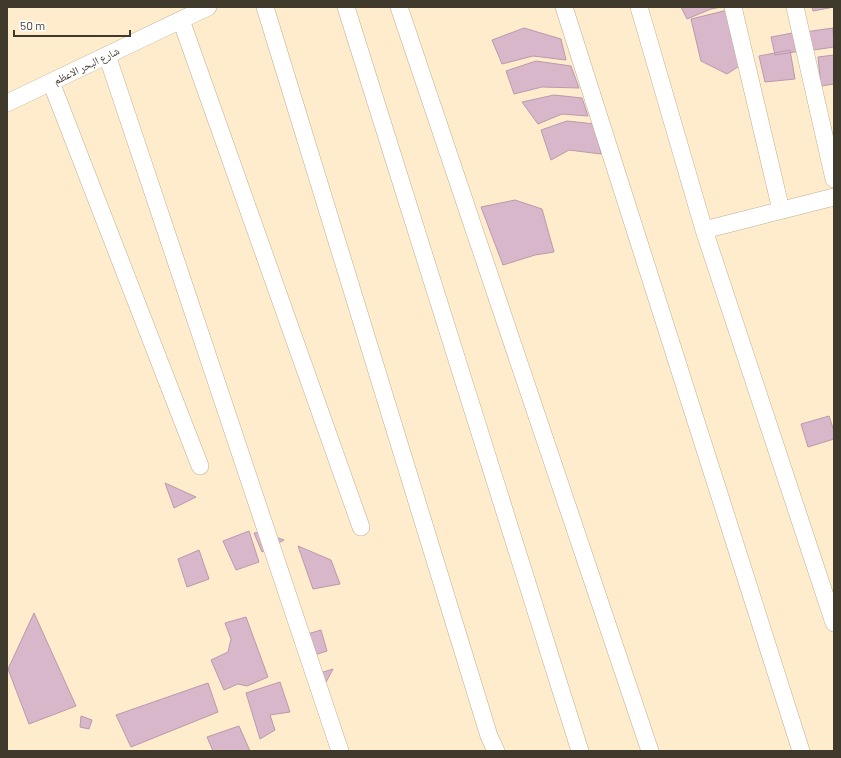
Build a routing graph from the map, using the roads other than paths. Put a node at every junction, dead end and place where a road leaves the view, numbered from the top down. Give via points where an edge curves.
1 (208, 7) edge
2 (265, 7) edge
3 (346, 7) edge
4 (400, 7) edge
5 (564, 7) edge
6 (639, 7) edge
7 (733, 7) edge
8 (794, 7) edge
9 (187, 14) edge
10 (107, 55) junction
11 (51, 82) junction
12 (7, 103) edge
13 (834, 179) edge
14 (834, 197) edge
15 (781, 210) junction
16 (704, 230) junction
17 (200, 466) dead end
18 (361, 527) dead end
19 (834, 623) edge
20 (340, 751) edge
21 (496, 751) edge
22 (580, 751) edge
23 (650, 751) edge
24 (801, 751) edge

1 - 9 street, شارع البحر الاعظم
2 - 21 street via 489,736
3 - 22 street
4 - 23 street
5 - 24 street
6 - 16 street
7 - 15 street
8 - 13 street
9 - 10 street, شارع البحر الاعظم
9 - 18 street
10 - 11 street, شارع البحر الاعظم
10 - 20 street
11 - 12 street, شارع البحر الاعظم
11 - 17 street
14 - 15 street
15 - 16 street
16 - 19 street

